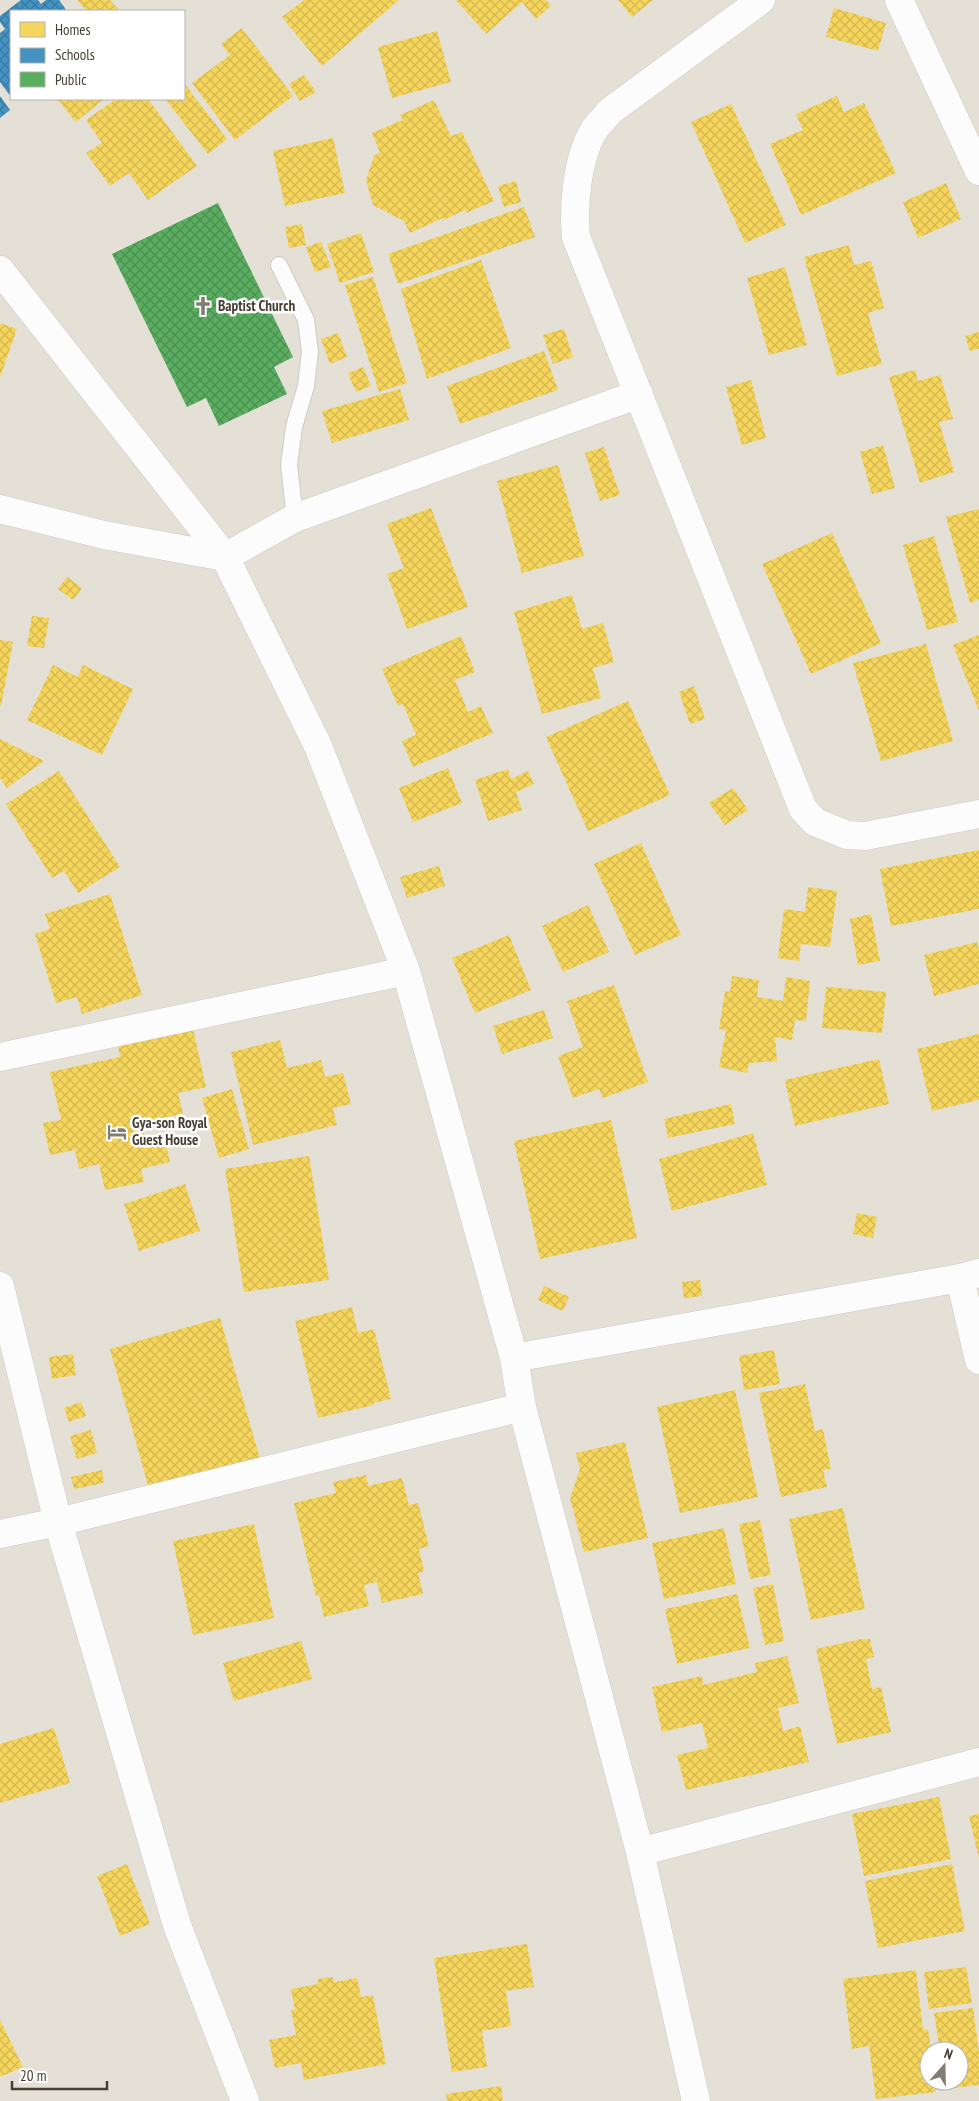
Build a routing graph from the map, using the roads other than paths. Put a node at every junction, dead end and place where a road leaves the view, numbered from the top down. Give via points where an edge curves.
1 (761, 0) edge
2 (899, 0) edge
3 (979, 171) edge
4 (279, 265) dead end
5 (0, 270) edge
6 (640, 394) junction
7 (0, 509) edge
8 (294, 518) junction
9 (225, 557) junction
10 (979, 814) edge
11 (406, 971) junction
12 (0, 1057) edge
13 (969, 1276) edge
14 (0, 1286) edge
15 (514, 1358) junction
16 (979, 1360) edge
17 (522, 1407) junction
18 (58, 1522) junction
19 (0, 1534) edge
20 (979, 1762) edge
21 (640, 1852) junction
22 (245, 2101) edge
23 (696, 2101) edge

1 - 6 street via 610,112 584,151 574,211 576,237
2 - 3 street
4 - 8 lane via 306,320 310,352 289,465
5 - 9 street
6 - 8 street
6 - 10 street via 803,809 815,822 847,835 865,836
7 - 9 street via 104,535
8 - 9 street
9 - 11 street via 318,746
11 - 12 street
11 - 15 street
13 - 15 street
13 - 16 street
14 - 18 street
15 - 17 street
17 - 18 street
17 - 21 street
18 - 19 street
18 - 22 street via 177,1925
20 - 21 street
21 - 23 street

